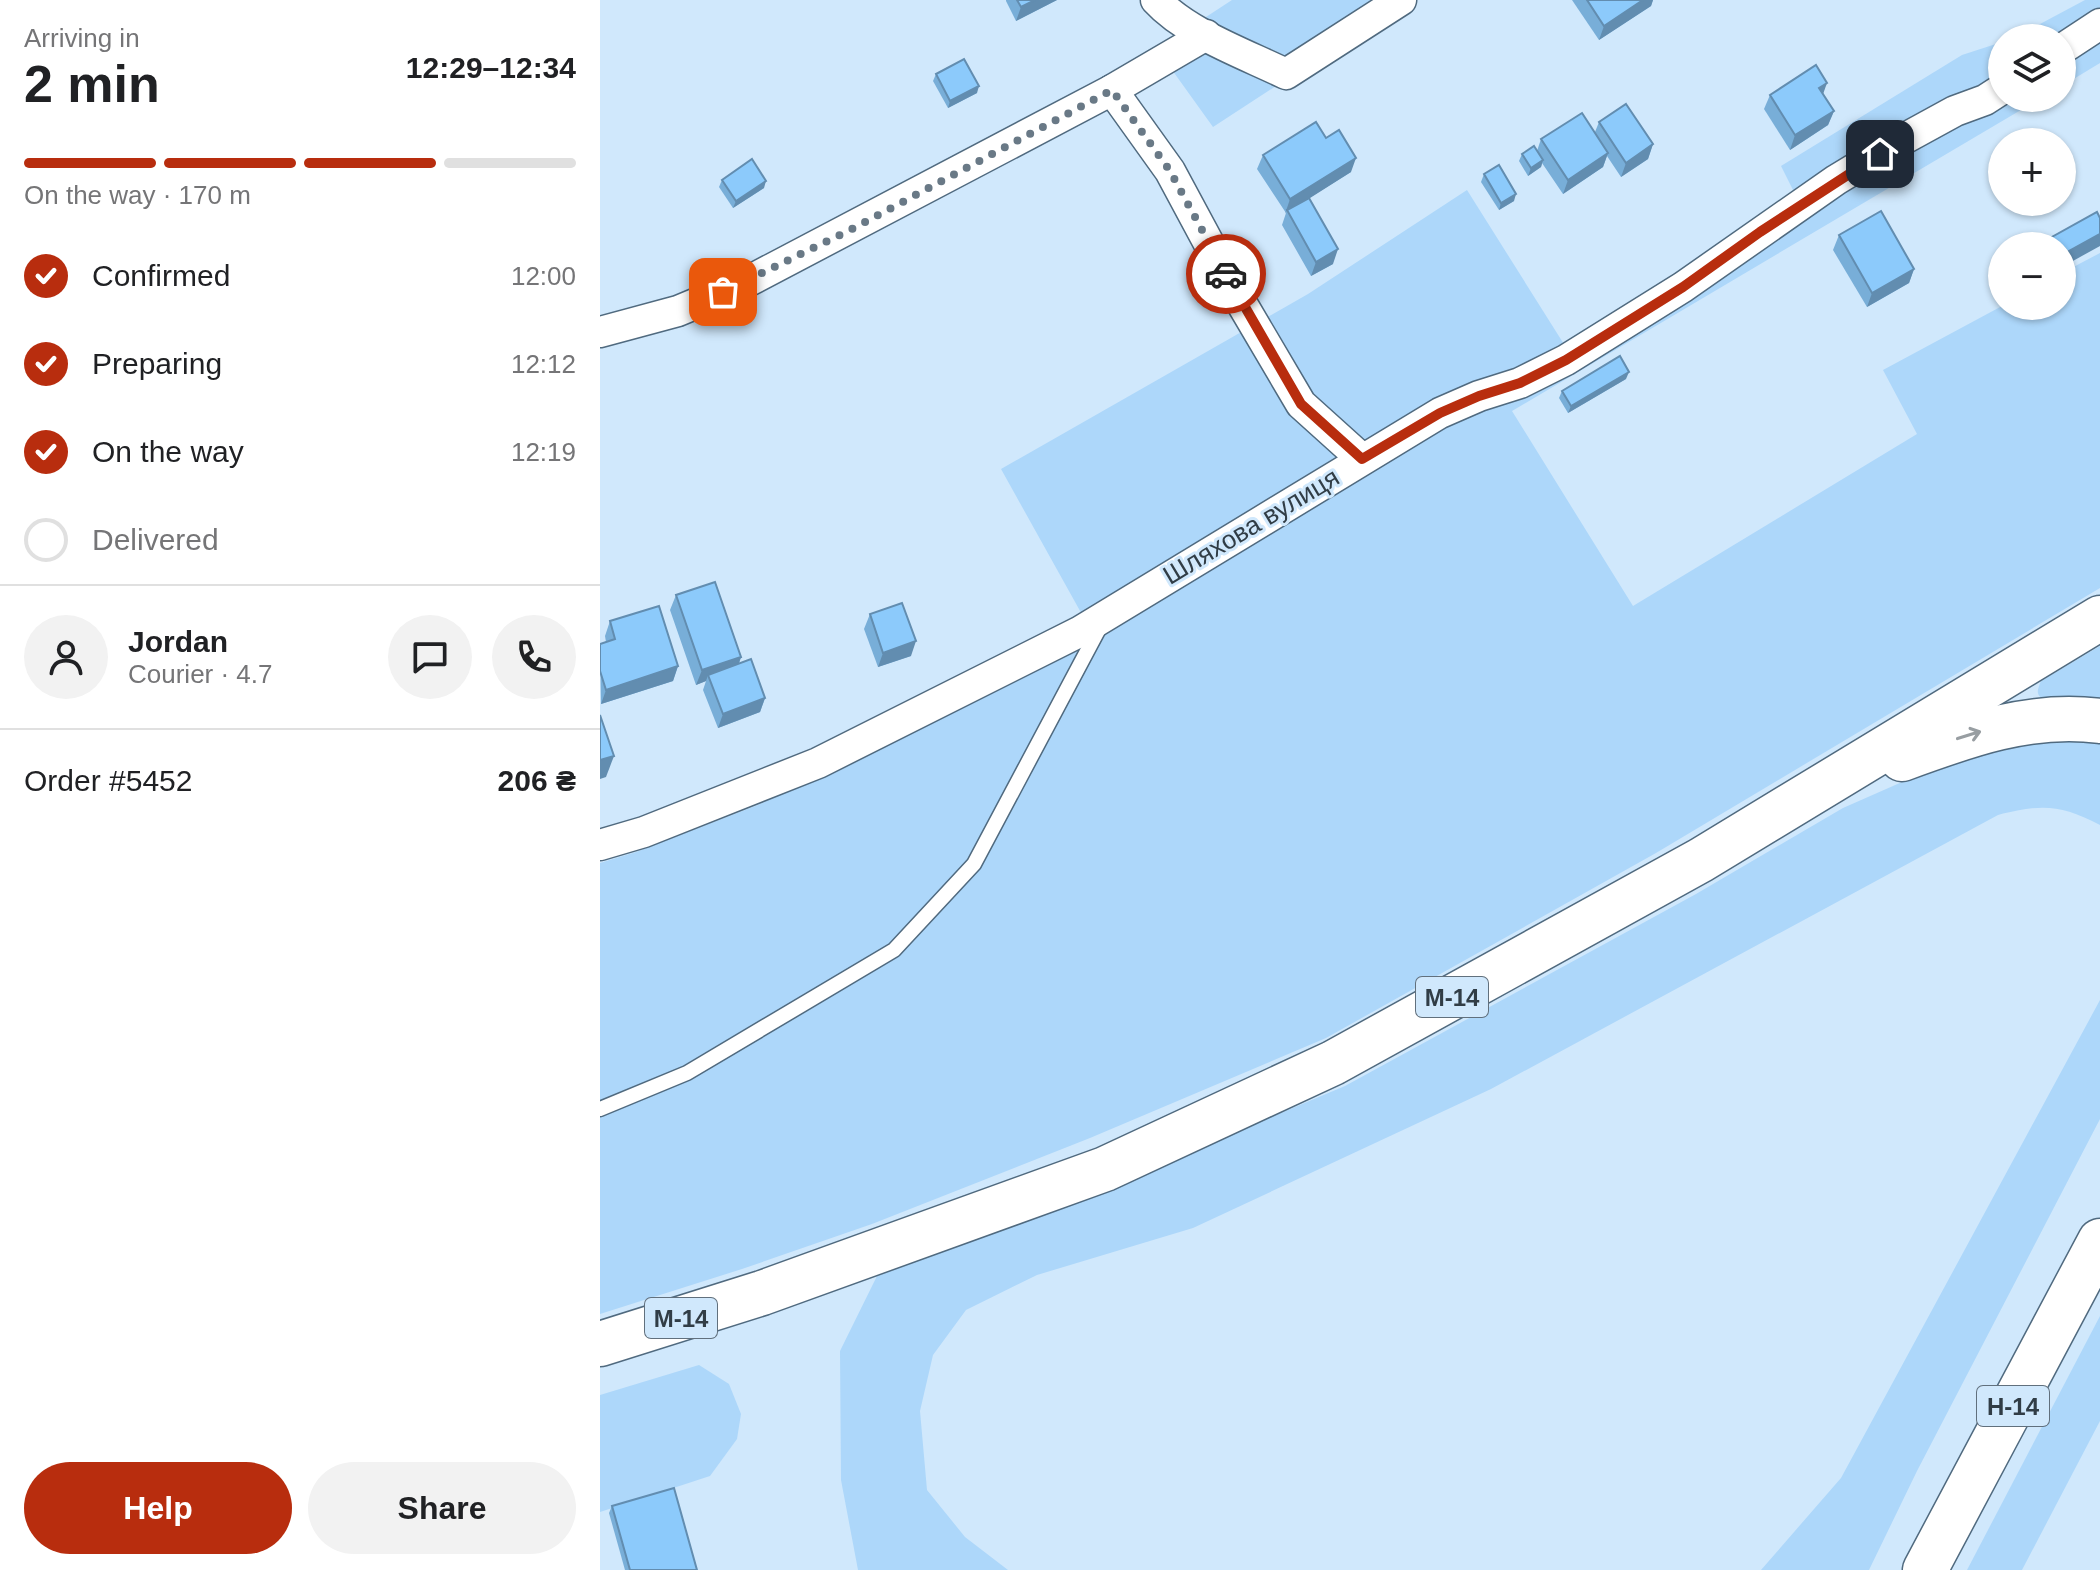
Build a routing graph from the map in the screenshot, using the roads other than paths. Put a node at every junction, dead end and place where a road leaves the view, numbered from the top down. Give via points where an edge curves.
1 (1156, 0) edge
2 (1401, 0) edge
3 (2100, 24) edge
4 (1206, 35) junction
5 (2076, 40) edge
6 (1112, 90) junction
7 (1988, 98) edge
8 (600, 332) edge
9 (1362, 459) junction
10 (1108, 612) junction
11 (2100, 618) edge
12 (2100, 721) edge
13 (1817, 789) junction
14 (600, 845) edge
15 (600, 1109) edge
16 (2100, 1241) edge
17 (600, 1344) edge
18 (1925, 1570) edge

1 - 4 street
2 - 4 street via 1286,74
3 - 5 street
4 - 6 street
6 - 8 street via 745,283 678,311
6 - 9 street via 1170,171 1301,404
7 - 9 street, Шляхова вулиця via 1955,111 1836,180 1683,287 1566,360 1440,413
9 - 10 street, Шляхова вулиця
10 - 14 street, Шляхова вулиця via 1079,632 818,763
10 - 15 lane via 974,864 894,950 687,1073
11 - 13 main road, М-14
13 -> 12 main road via 2020,722
13 - 17 main road, М-14 via 1701,860 1333,1063 1105,1169 762,1293
16 - 18 main road, Н-14

